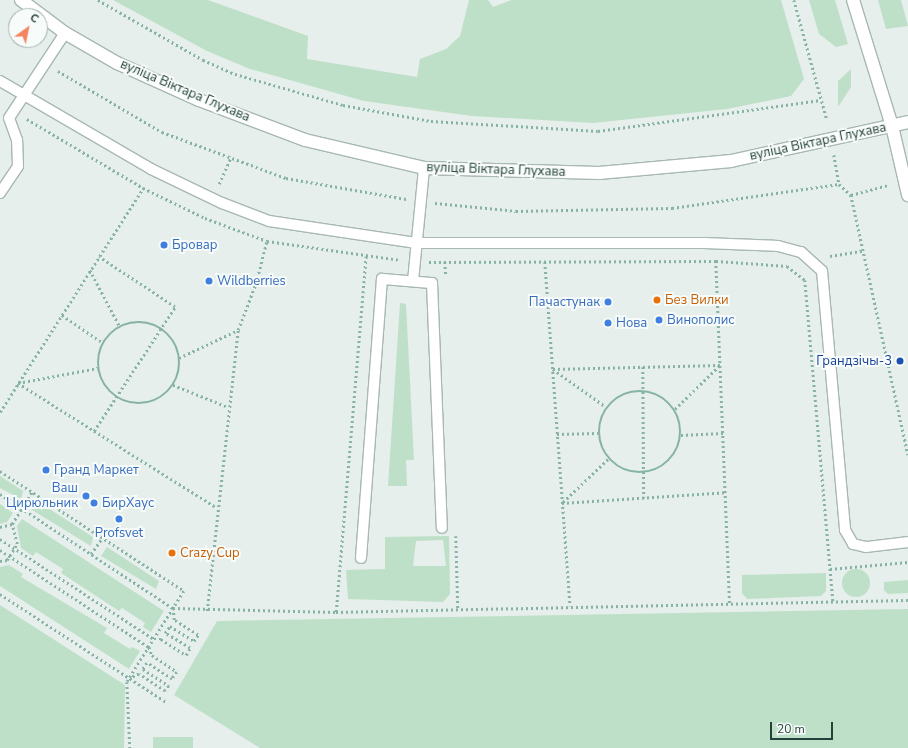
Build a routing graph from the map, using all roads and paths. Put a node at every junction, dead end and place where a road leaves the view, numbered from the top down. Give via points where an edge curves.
1 (21, 0) edge
2 (98, 0) edge
3 (794, 0) edge
4 (853, 0) edge
5 (65, 33) junction
6 (53, 68) dead end
7 (0, 81) edge
8 (23, 96) junction
9 (820, 100) junction
10 (21, 115) dead end
11 (5, 118) edge
12 (827, 120) dead end
13 (908, 122) edge
14 (892, 126) junction
15 (834, 154) dead end
16 (424, 168) junction
17 (905, 180) junction
18 (839, 184) junction
19 (143, 188) junction
20 (0, 193) edge
21 (851, 195) junction
22 (908, 195) edge
23 (413, 200) dead end
24 (431, 202) dead end
25 (416, 243) junction
26 (366, 256) dead end
27 (99, 257) junction
28 (716, 262) junction
29 (90, 270) junction
30 (413, 281) junction
31 (62, 315) junction
32 (120, 327) junction
33 (160, 329) junction
34 (238, 330) junction
35 (103, 343) junction
36 (179, 358) junction
37 (720, 365) junction
38 (643, 367) junction
39 (98, 368) junction
40 (553, 368) junction
41 (18, 383) junction
42 (173, 385) junction
43 (643, 390) junction
44 (115, 397) junction
45 (228, 407) junction
46 (606, 407) junction
47 (675, 409) junction
48 (0, 412) edge
49 (94, 431) junction
50 (598, 433) junction
51 (723, 433) junction
52 (557, 434) junction
53 (681, 435) junction
54 (908, 456) edge
55 (608, 459) junction
56 (0, 471) edge
57 (644, 473) junction
58 (32, 492) junction
59 (726, 492) junction
60 (0, 494) edge
61 (644, 498) junction
62 (562, 503) junction
63 (216, 507) junction
64 (22, 509) junction
65 (12, 524) junction
66 (0, 527) edge
67 (442, 528) dead end
68 (102, 538) junction
69 (0, 539) edge
70 (908, 542) edge
71 (14, 548) junction
72 (0, 550) edge
73 (91, 554) junction
74 (9, 556) junction
75 (361, 558) dead end
76 (0, 561) edge
77 (908, 562) edge
78 (830, 569) junction
79 (0, 594) edge
80 (908, 600) edge
81 (833, 602) junction
82 (730, 604) junction
83 (570, 607) junction
84 (173, 608) junction
85 (207, 611) junction
86 (336, 612) junction
87 (154, 639) junction
88 (149, 647) junction
89 (129, 678) junction
90 (168, 703) dead end
91 (130, 748) edge

1 - 5 street, вуліца Віктара Глухава
2 - 9 path via 202,60 235,74 343,105 431,121 598,132
3 - 9 path
4 - 14 street
5 - 8 lane
5 - 16 street, вуліца Віктара Глухава via 117,63 199,100 298,137
6 - 23 path via 162,132 203,148 286,178
7 - 8 lane
8 - 11 lane
8 - 25 lane via 151,169 228,206 269,221
9 - 12 path
10 - 19 path
11 - 20 lane via 17,140 18,166
13 - 14 street, вуліца Віктара Глухава
14 - 16 street, вуліца Віктара Глухава via 731,161 599,173
14 - 17 street
15 - 18 path
16 - 25 lane
17 - 21 path
17 - 22 street
18 - 21 path
18 - 24 path via 672,208 516,211
19 - 27 path
19 - 34 path via 267,241 256,283
21 - 54 path
25 - 30 lane
25 - 70 lane via 704,243 778,246 802,252 822,271 845,530 853,544 866,547
26 - 86 path
27 - 29 path
27 - 33 path via 175,307
28 - 37 path
28 - 40 path via 545,262
28 - 78 path via 787,266 805,280
29 - 31 path
29 - 32 path
30 - 67 lane via 432,284
30 - 75 lane via 382,280
31 - 35 path
31 - 41 path
32 - 33 path via 147,323
32 - 35 path
33 - 36 path via 170,336
33 - 44 path
34 - 36 path
34 - 45 path
35 - 39 path
36 - 42 path
37 - 38 path
37 - 47 path
37 - 51 path
38 - 40 path
38 - 43 path
39 - 41 path
39 - 44 path via 104,384
40 - 46 path
40 - 52 path
41 - 48 path
41 - 49 path
42 - 44 path via 157,400 147,403 125,402
42 - 45 path
43 - 46 path via 628,392
43 - 47 path via 666,399
43 - 57 path
44 - 49 path
45 - 63 path
46 - 50 path
47 - 53 path
49 - 63 path
50 - 52 path
50 - 55 path
51 - 53 path
51 - 59 path
52 - 62 path
53 - 57 path via 670,460
55 - 57 path via 619,468
55 - 62 path
56 - 58 path
57 - 61 path
58 - 64 path
58 - 68 path
59 - 61 path
59 - 82 path
60 - 64 path
61 - 62 path
62 - 83 path
63 - 85 path
64 - 65 path
64 - 73 path
65 - 66 path
65 - 71 path via 17,544
68 - 73 path
68 - 84 path via 184,592
69 - 71 path
71 - 74 path
71 - 87 path
72 - 74 path
73 - 84 path
74 - 76 path
74 - 88 path
77 - 78 path
78 - 81 path
79 - 89 path
80 - 81 path
81 - 82 path
82 - 83 path
83 - 86 path
84 - 85 path
84 - 87 path
84 - 87 path via 174,620 198,635 194,641 170,626 165,632 190,648 186,655 161,639
85 - 86 path
87 - 88 path
88 - 89 path
88 - 89 path via 152,655 177,672 172,679 147,662 143,669 168,686 165,691 139,674
89 - 90 path
89 - 91 path

